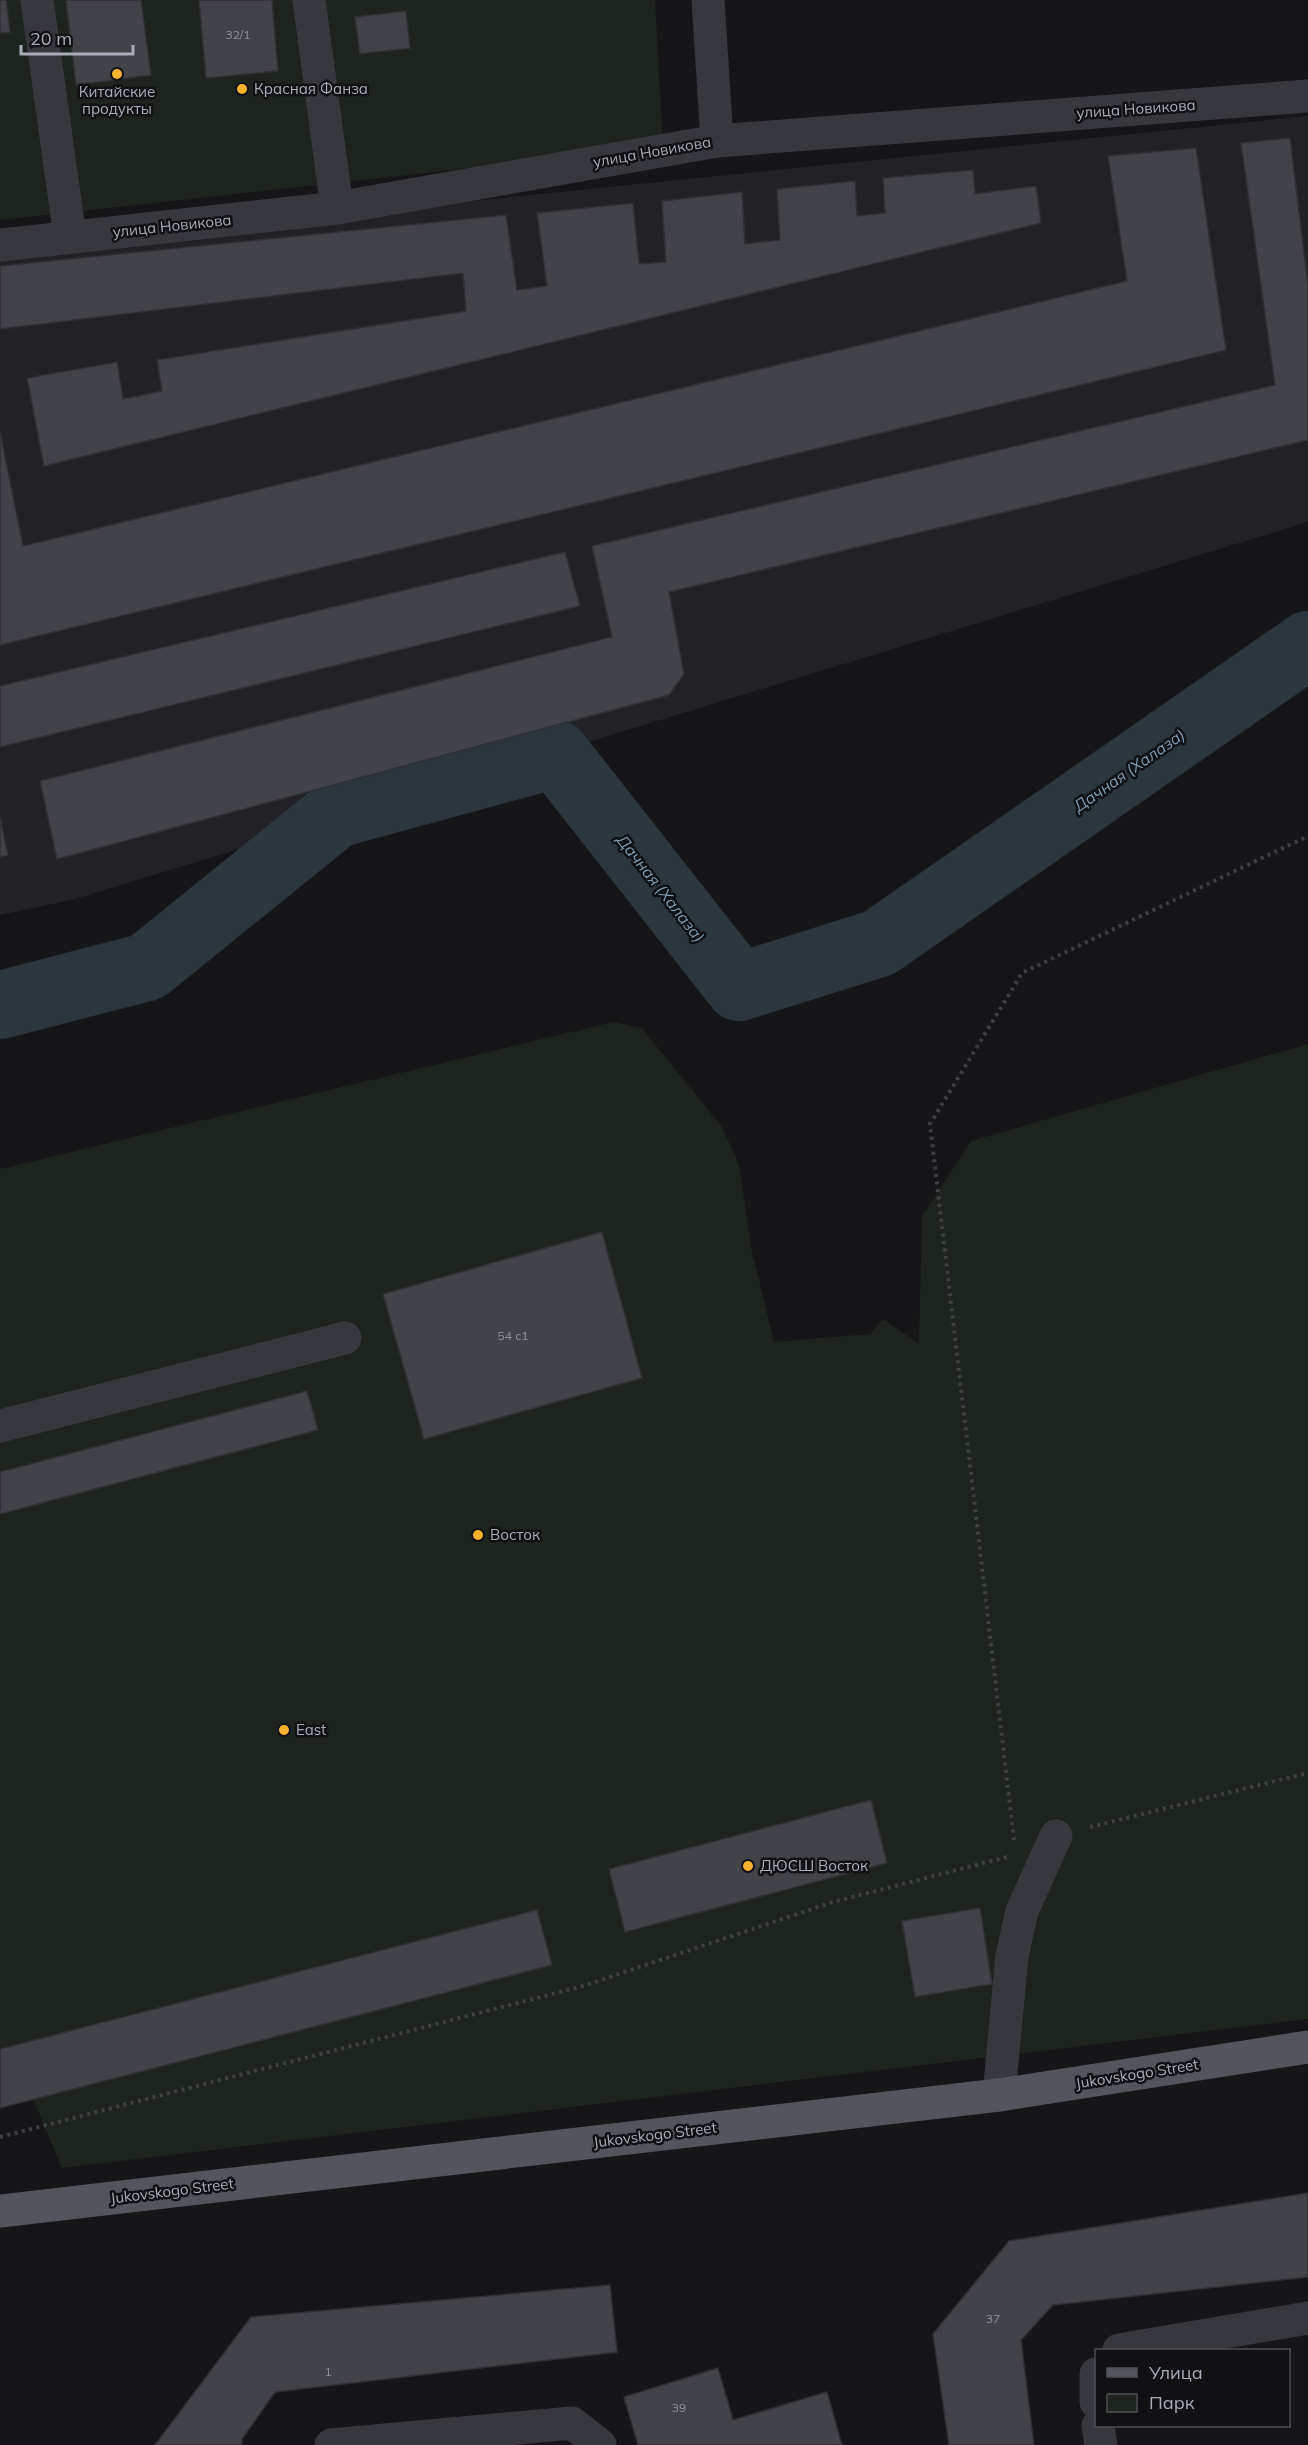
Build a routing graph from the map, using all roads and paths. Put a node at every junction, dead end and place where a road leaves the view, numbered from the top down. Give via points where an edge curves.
1 (37, 0) edge
2 (309, 0) edge
3 (708, 0) edge
4 (1308, 96) edge
5 (717, 141) junction
6 (337, 208) junction
7 (70, 237) junction
8 (0, 245) edge
9 (1308, 836) edge
10 (345, 1338) dead end
11 (0, 1426) edge
12 (1308, 1773) edge
13 (1056, 1836) junction
14 (1014, 1843) dead end
15 (1308, 2047) edge
16 (999, 2095) junction
17 (0, 2137) edge
18 (0, 2211) edge
19 (1308, 2318) edge
20 (1125, 2349) edge
21 (1098, 2427) edge
22 (330, 2445) edge
23 (600, 2445) edge
24 (1101, 2445) edge

1 - 7 street
2 - 6 street
3 - 5 street
4 - 5 street, улица Новикова
5 - 6 street, улица Новикова
6 - 7 street, улица Новикова
7 - 8 street, улица Новикова
9 - 14 path via 1022,973 930,1124
10 - 11 street
12 - 13 path
13 - 16 street via 1022,1911 1012,1956
13 - 17 path via 1015,1855 833,1902 583,1986
15 - 16 main road, Jukovskogo Street
16 - 18 main road, Jukovskogo Street
19 - 20 street
21 - 24 street
22 - 23 street via 572,2423

